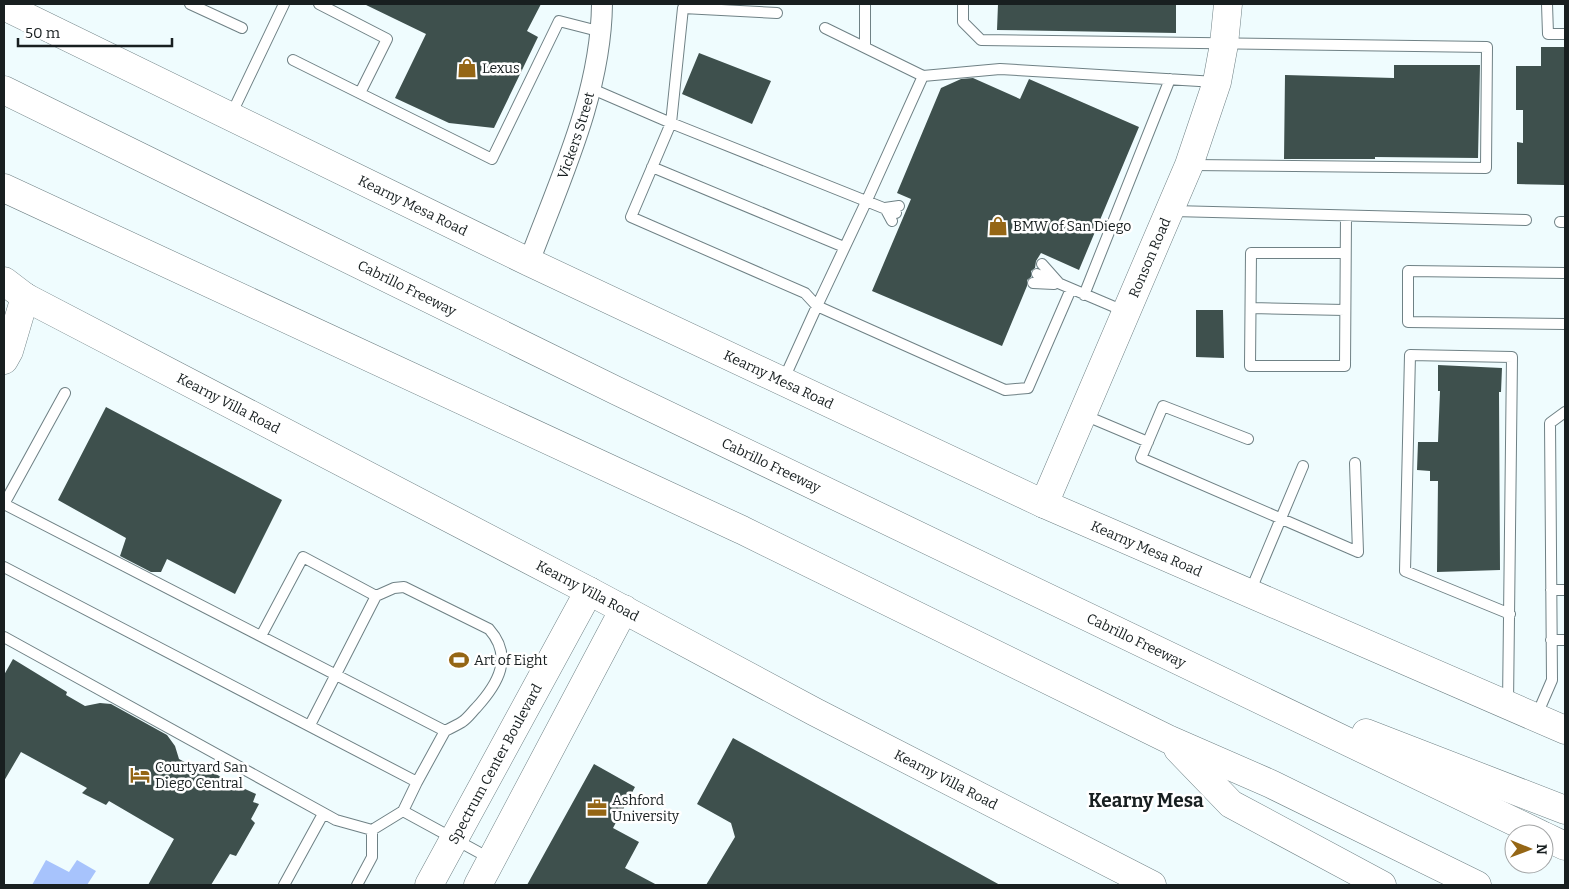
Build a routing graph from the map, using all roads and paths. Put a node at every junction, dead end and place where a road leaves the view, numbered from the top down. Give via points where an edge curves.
1 (190, 4) edge
2 (284, 4) edge
3 (318, 4) edge
4 (602, 4) edge
5 (865, 4) edge
6 (963, 4) edge
7 (1228, 4) edge
8 (1547, 4) edge
9 (4, 6) edge
10 (777, 13) dead end
11 (242, 28) dead end
12 (825, 28) dead end
13 (602, 32) junction
14 (1565, 34) edge
15 (1224, 44) junction
16 (865, 47) junction
17 (293, 60) dead end
18 (923, 76) junction
19 (1170, 79) junction
20 (1216, 82) junction
21 (590, 88) junction
22 (4, 90) edge
23 (360, 93) junction
24 (230, 116) junction
25 (671, 122) junction
26 (1189, 165) junction
27 (652, 168) junction
28 (4, 188) edge
29 (867, 200) junction
30 (1169, 211) junction
31 (896, 213) dead end
32 (1346, 216) junction
33 (1526, 220) dead end
34 (844, 247) junction
35 (1346, 254) junction
36 (528, 262) junction
37 (1042, 264) dead end
38 (1565, 273) edge
39 (1035, 279) dead end
40 (1060, 285) junction
41 (1071, 289) junction
42 (11, 291) edge
43 (1084, 294) junction
44 (817, 306) junction
45 (1250, 308) junction
46 (1345, 310) junction
47 (1125, 312) junction
48 (4, 315) edge
49 (1565, 324) edge
50 (4, 360) edge
51 (782, 381) junction
52 (65, 393) dead end
53 (1565, 412) edge
54 (1082, 414) junction
55 (1248, 439) dead end
56 (1148, 442) junction
57 (1355, 463) dead end
58 (1303, 466) dead end
59 (4, 504) edge
60 (1044, 504) junction
61 (1281, 519) junction
62 (4, 567) edge
63 (1551, 590) junction
64 (1565, 590) edge
65 (589, 591) junction
66 (1249, 593) junction
67 (376, 596) junction
68 (624, 609) junction
69 (1510, 614) junction
70 (261, 636) junction
71 (4, 637) edge
72 (1551, 640) junction
73 (1565, 640) edge
74 (1162, 654) junction
75 (336, 674) junction
76 (1508, 705) junction
77 (1536, 717) junction
78 (310, 725) junction
79 (1565, 730) edge
80 (445, 731) junction
81 (1168, 739) junction
82 (417, 782) junction
83 (1565, 810) edge
84 (403, 811) junction
85 (323, 814) junction
86 (1519, 824) edge
87 (372, 830) junction
88 (454, 840) junction
89 (492, 859) junction
90 (284, 885) edge
91 (357, 885) edge
92 (429, 885) edge
93 (478, 885) edge
94 (1152, 885) edge
95 (1382, 885) edge
96 (1477, 885) edge

1 - 11 lane
2 - 24 lane
3 - 23 lane via 388,39
4 - 13 street, Vickers Street
5 - 16 lane
6 - 15 lane via 963,22 981,40
7 - 15 main road, Ronson Road
8 - 14 lane via 1548,34
9 - 24 main road, Kearny Mesa Road
10 - 25 lane via 683,8
12 - 16 lane
13 - 21 street, Vickers Street
13 - 23 lane via 559,21 492,159
15 - 20 main road, Ronson Road
15 - 26 lane via 1487,47 1486,168
16 - 18 lane
17 - 23 lane
18 - 19 lane via 1000,69
18 - 29 lane
19 - 20 lane
19 - 43 lane
20 - 26 main road, Ronson Road
21 - 25 lane
21 - 36 street, Vickers Street via 586,111
22 - 74 main road, Cabrillo Freeway via 616,392
24 - 36 main road, Kearny Mesa Road
25 - 27 lane
25 - 29 lane
26 - 30 main road, Ronson Road
27 - 34 lane
27 - 44 lane via 631,217 805,293
28 - 81 main road via 742,530
29 - 31 lane
29 - 34 lane
30 - 32 lane
30 - 47 main road, Ronson Road
32 - 33 lane
32 - 35 lane
34 - 44 lane
35 - 45 lane via 1251,253
35 - 46 lane
36 - 51 main road, Kearny Mesa Road
37 - 40 lane
38 - 49 lane via 1408,271 1408,322
39 - 40 lane
40 - 41 lane
41 - 43 lane
41 - 44 lane via 1028,388 1005,390
42 - 48 main road
42 - 50 main road via 9,351
42 - 65 main road, Kearny Villa Road
43 - 47 lane
44 - 51 lane
45 - 46 lane
45 - 46 lane via 1250,366 1344,366
47 - 54 main road, Ronson Road
51 - 60 main road, Kearny Mesa Road
52 - 59 lane
53 - 63 lane via 1550,423
54 - 56 lane
54 - 60 main road, Ronson Road
55 - 56 lane via 1163,406
56 - 61 lane via 1141,458
57 - 61 lane via 1358,552
58 - 61 lane
59 - 70 lane
60 - 66 main road, Kearny Mesa Road
61 - 66 lane
62 - 78 lane
63 - 64 lane
63 - 72 lane
65 - 68 main road, Kearny Villa Road
65 - 88 main road, Spectrum Center Boulevard
66 - 76 main road, Kearny Mesa Road
67 - 70 lane via 302,557
67 - 75 lane
67 - 80 lane via 404,587 489,629 497,638 502,660 490,694 464,721
68 - 89 main road
68 - 94 main road, Kearny Villa Road via 815,712
69 - 69 lane via 1512,357 1410,355 1405,571
69 - 76 lane
70 - 75 lane
71 - 85 lane
72 - 73 lane
72 - 77 lane via 1552,680
74 - 83 main road
74 - 86 main road, Cabrillo Freeway
75 - 78 lane
75 - 80 lane
76 - 77 main road, Kearny Mesa Road
77 - 79 main road, Kearny Mesa Road
78 - 82 lane
80 - 82 lane
81 - 95 main road via 1231,804
81 - 96 main road via 1271,784
82 - 84 lane
84 - 87 lane
84 - 88 lane
85 - 87 lane
85 - 90 lane
87 - 91 lane via 372,857
88 - 89 lane
88 - 92 main road, Spectrum Center Boulevard
89 - 93 main road

